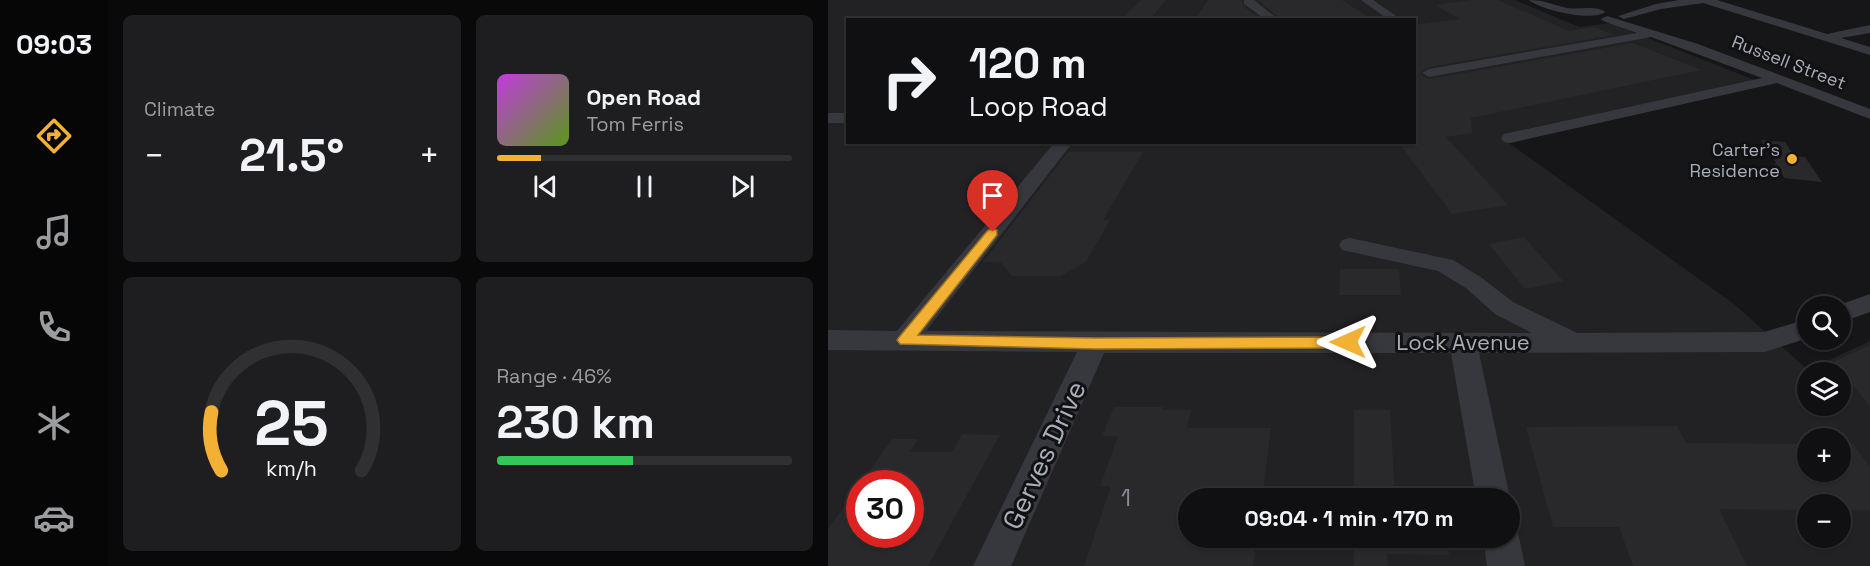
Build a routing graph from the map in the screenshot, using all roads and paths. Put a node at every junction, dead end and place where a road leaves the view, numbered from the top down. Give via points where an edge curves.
1 (1249, 0) edge
2 (1366, 0) edge
3 (1701, 0) edge
4 (1706, 0) edge
5 (1539, 2) edge
6 (1668, 3) edge
7 (1604, 15) junction
8 (1624, 16) junction
9 (1271, 18) edge
10 (1394, 18) edge
11 (1870, 29) edge
12 (1658, 33) junction
13 (1826, 37) junction
14 (1870, 51) edge
15 (1429, 73) dead end
16 (1777, 79) junction
17 (1870, 114) edge
18 (828, 118) edge
19 (846, 118) edge
20 (1510, 138) dead end
21 (1063, 144) edge
22 (1350, 245) dead end
23 (1870, 302) edge
24 (1851, 310) edge
25 (1797, 332) edge
26 (828, 340) edge
27 (905, 340) junction
28 (1463, 342) junction
29 (1572, 342) junction
30 (1095, 343) junction
31 (1491, 488) edge
32 (1502, 548) edge
33 (992, 566) edge
34 (1506, 566) edge

1 - 9 street
2 - 10 street
3 - 6 street
4 - 13 street
5 - 7 street via 1569,15
6 - 7 street
6 - 8 street
7 - 8 street via 1619,19
7 - 12 street, Russell Street
8 - 12 street, Russell Street
11 - 13 street
12 - 15 street
12 - 16 street, Russell Street
13 - 14 street
16 - 17 street, Russell Street
16 - 20 street
18 - 19 street
21 - 27 street
22 - 29 street via 1445,265 1504,308
23 - 24 street
25 - 29 street, Lock Avenue via 1765,342
26 - 27 street, Lock Avenue
27 - 30 street, Lock Avenue
28 - 29 street, Lock Avenue
28 - 30 street, Lock Avenue
28 - 31 street
30 - 33 street, Gerves Drive
32 - 34 street

